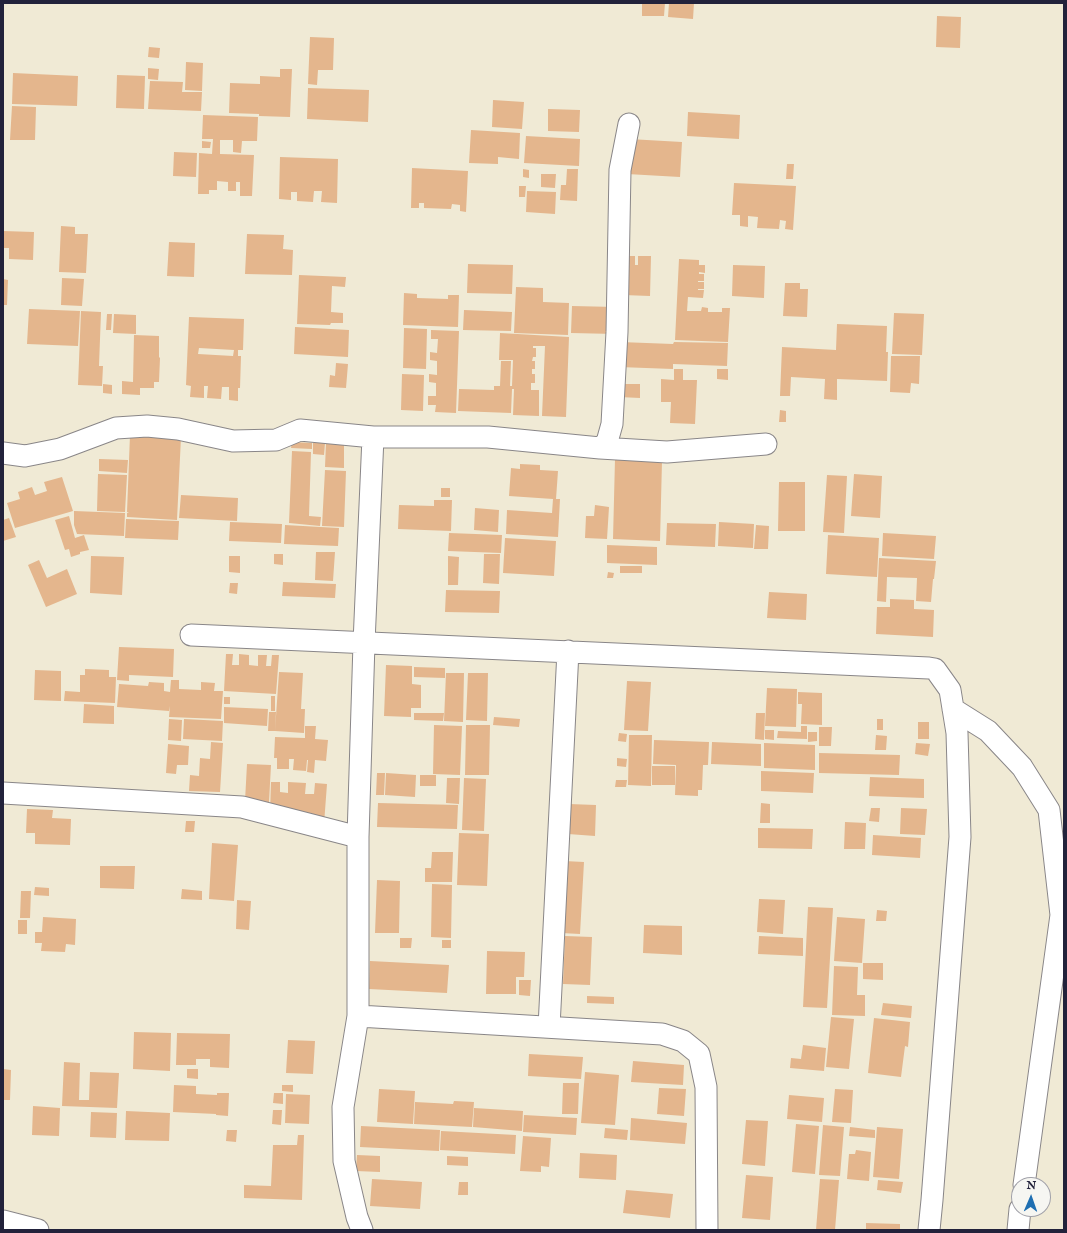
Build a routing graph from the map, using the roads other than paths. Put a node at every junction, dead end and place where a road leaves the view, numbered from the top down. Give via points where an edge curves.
1 (629, 124) dead end
2 (373, 437) junction
3 (766, 444) dead end
4 (600, 448) junction
5 (3, 453) edge
6 (191, 635) dead end
7 (364, 643) junction
8 (568, 652) junction
9 (953, 709) junction
10 (3, 793) edge
11 (358, 836) junction
12 (358, 1016) junction
13 (549, 1027) junction
14 (1025, 1177) edge
15 (1019, 1217) edge
16 (3, 1221) edge
17 (38, 1230) edge
18 (362, 1230) edge
19 (707, 1230) edge
20 (929, 1230) edge
21 (1018, 1230) edge

1 - 4 street via 620,170 617,332 612,424 607,442
2 - 4 street via 488,437
2 - 5 street via 300,430 276,440 233,441 178,429 147,426 116,428 60,449 25,456
2 - 7 street
3 - 4 street via 667,452
6 - 7 street
7 - 8 street
7 - 11 street
8 - 9 street via 930,668 935,669 950,690
8 - 13 street
9 - 14 street via 993,736 1022,767 1049,810 1061,915
9 - 20 street via 957,733 960,837
10 - 11 street via 242,807
11 - 12 street
12 - 13 street
12 - 18 street via 342,1107 344,1161
13 - 19 street via 662,1034 683,1041 699,1054 706,1086
15 - 21 street
16 - 17 street

